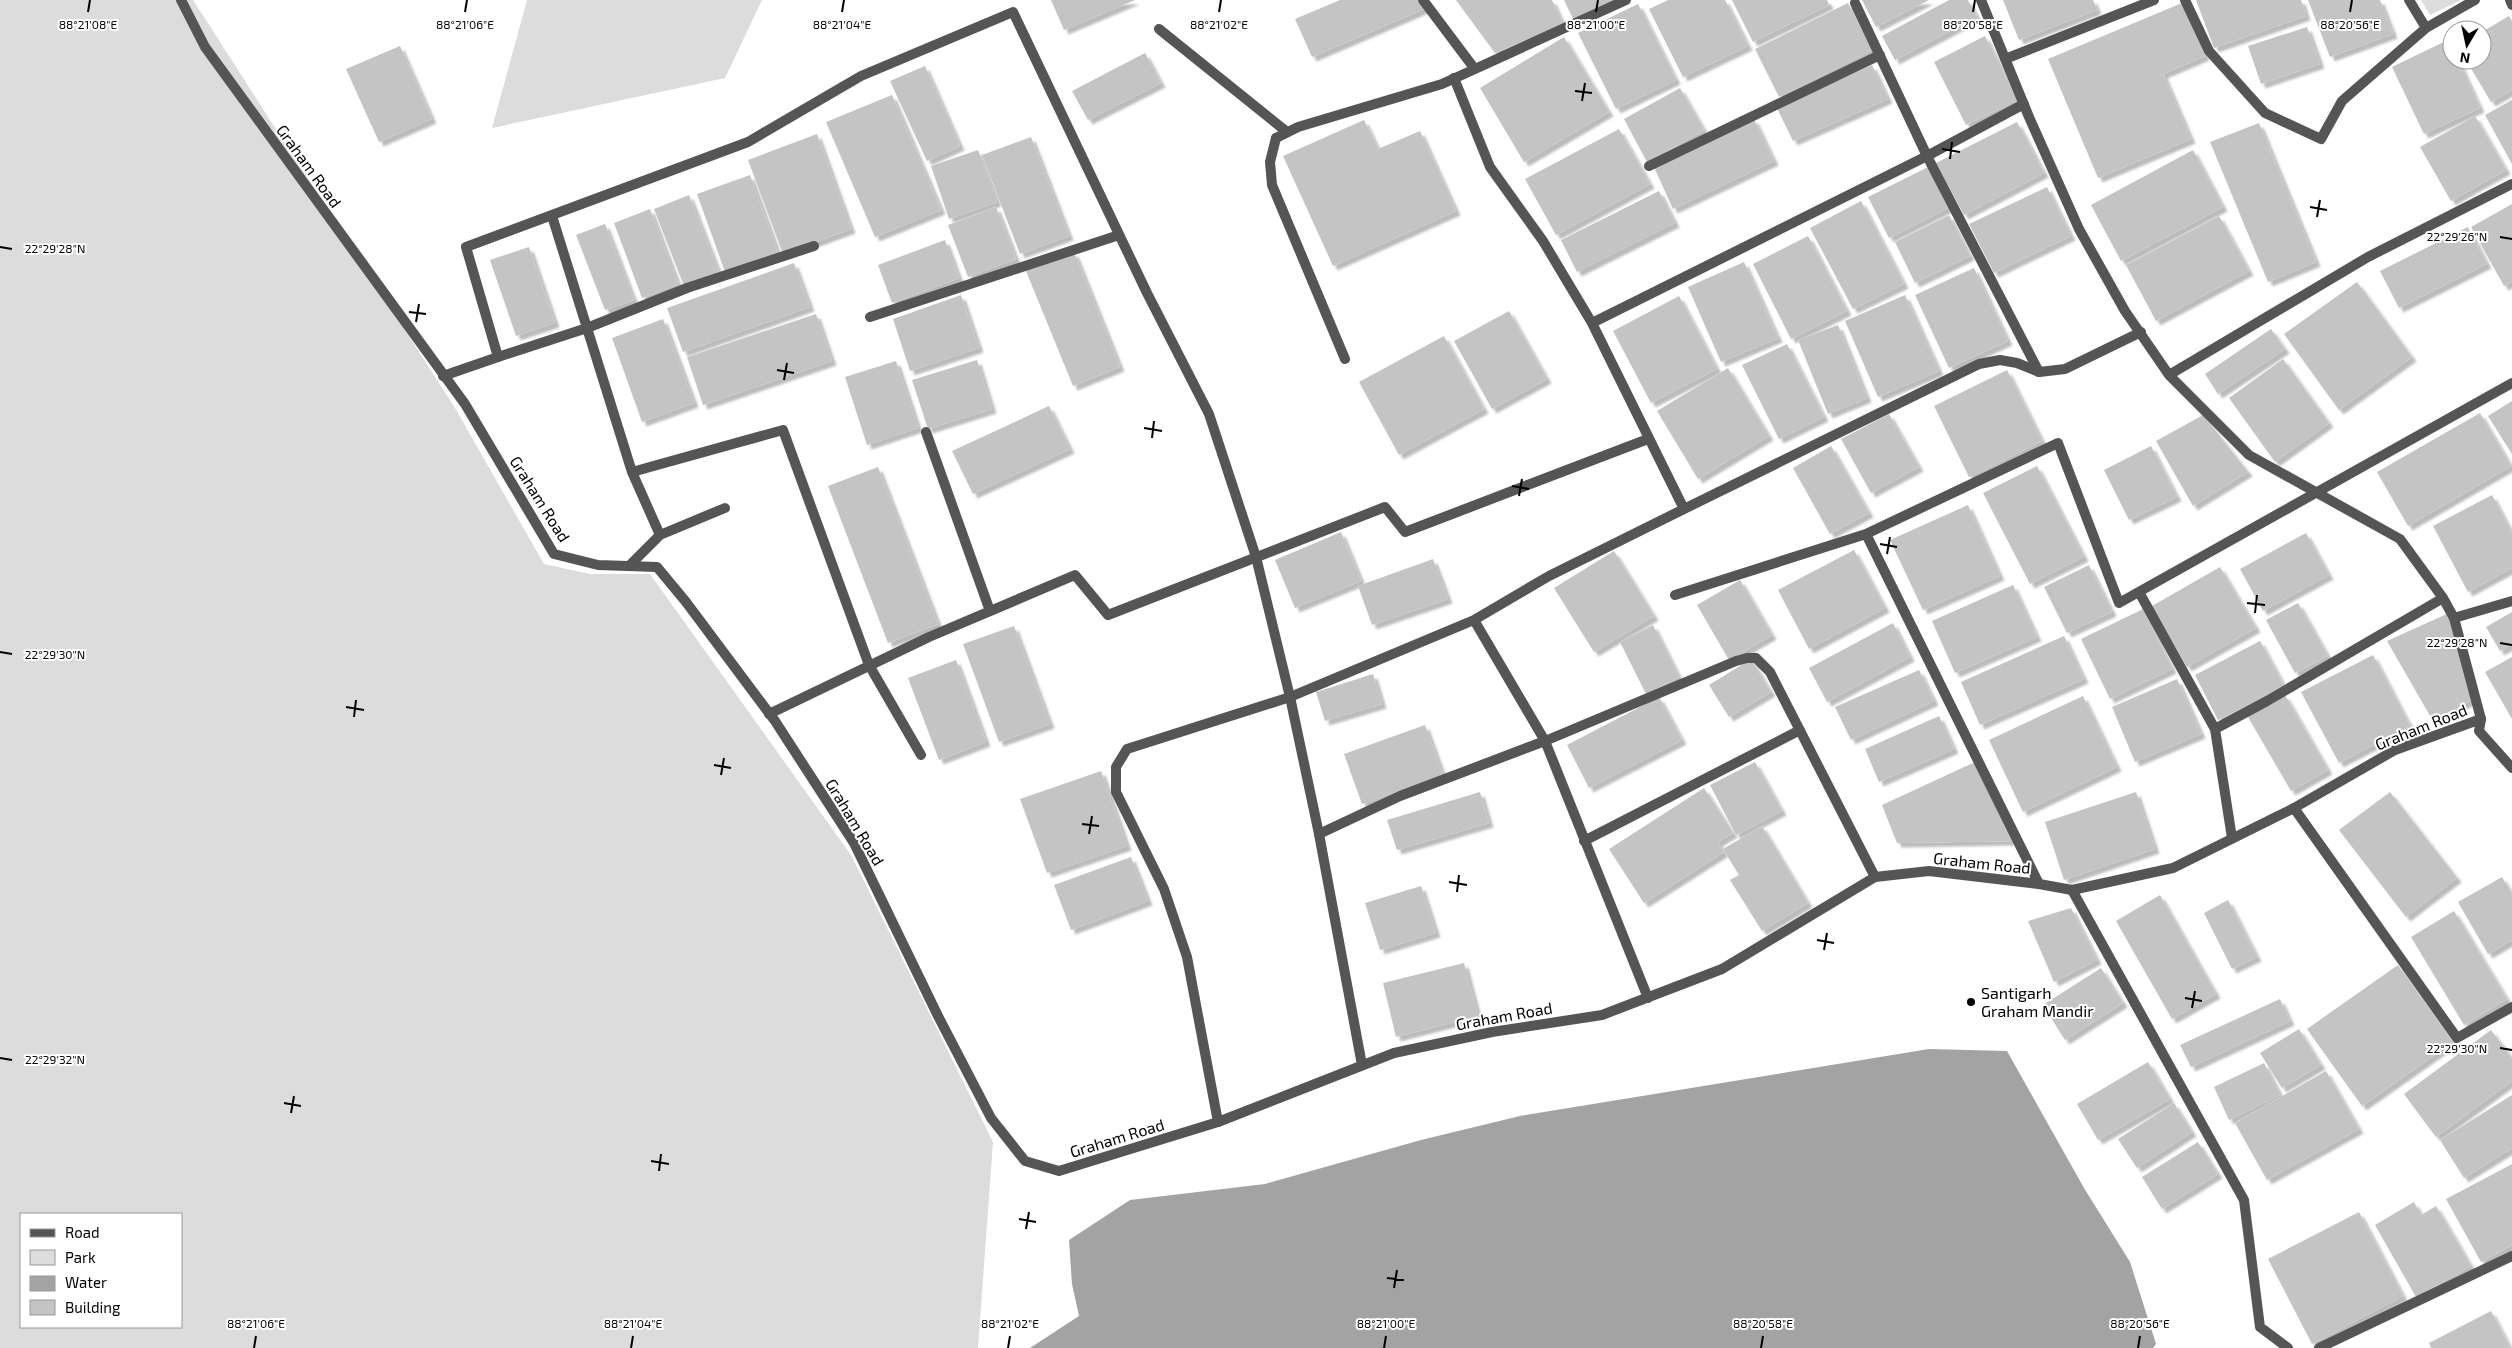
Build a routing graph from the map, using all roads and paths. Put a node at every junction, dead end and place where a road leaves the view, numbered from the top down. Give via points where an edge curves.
1 (181, 0) edge
2 (1423, 0) edge
3 (1626, 0) edge
4 (1981, 0) edge
5 (2154, 0) edge
6 (2185, 0) edge
7 (2409, 0) edge
8 (2475, 0) edge
9 (2510, 0) edge
10 (1855, 3) dead end
11 (2512, 4) edge
12 (2426, 28) junction
13 (1159, 30) dead end
14 (1880, 55) junction
15 (2005, 59) junction
16 (1474, 68) junction
17 (1454, 78) junction
18 (2024, 104) junction
19 (1287, 132) junction
20 (1928, 156) junction
21 (1649, 166) dead end
22 (2512, 184) edge
23 (552, 216) junction
24 (1119, 235) junction
25 (814, 246) dead end
26 (870, 317) dead end
27 (1592, 323) junction
28 (587, 328) junction
29 (2141, 332) junction
30 (498, 357) junction
31 (1345, 359) dead end
32 (2039, 372) junction
33 (2170, 375) junction
34 (443, 376) junction
35 (2512, 383) edge
36 (926, 432) dead end
37 (1648, 439) junction
38 (632, 472) junction
39 (2316, 494) junction
40 (725, 508) dead end
41 (1684, 509) junction
42 (1866, 534) junction
43 (660, 535) junction
44 (1256, 557) junction
45 (629, 566) junction
46 (2139, 592) junction
47 (1675, 595) dead end
48 (2443, 598) junction
49 (2512, 601) edge
50 (990, 611) junction
51 (2454, 618) junction
52 (1474, 620) junction
53 (869, 665) junction
54 (1290, 697) junction
55 (769, 714) junction
56 (2481, 719) junction
57 (2215, 729) junction
58 (1800, 730) junction
59 (1545, 741) junction
60 (921, 755) dead end
61 (2512, 768) edge
62 (2294, 808) junction
63 (1319, 834) junction
64 (2232, 838) junction
65 (1584, 842) junction
66 (1875, 877) junction
67 (2039, 884) junction
68 (2072, 890) junction
69 (1648, 998) junction
70 (2512, 1007) edge
71 (1362, 1066) junction
72 (1218, 1122) junction
73 (2512, 1256) edge
74 (2288, 1348) edge
75 (2318, 1348) edge

1 - 34 street, Graham Road via 204,47
2 - 16 street
3 - 16 street
4 - 15 street
5 - 15 street
6 - 12 street via 2209,51 2265,113 2322,139 2342,101
7 - 12 street
8 - 12 street
9 - 11 street
10 - 14 street
13 - 19 street
14 - 20 street
14 - 21 street
15 - 18 street
16 - 17 street
17 - 19 street
17 - 27 street via 1490,167 1543,241
18 - 20 street
18 - 29 street via 2079,229 2125,311
19 - 31 street via 1276,138 1270,162 1272,185
20 - 27 street
20 - 32 street
22 - 33 street via 2368,257
23 - 24 street via 748,142 861,76 1013,12
23 - 28 street
23 - 30 street via 466,248
24 - 26 street
24 - 44 street via 1209,414
25 - 28 street via 687,288
27 - 37 street
28 - 30 street
28 - 38 street
29 - 32 street via 2064,369
29 - 33 street
30 - 34 street
32 - 41 street via 2018,362 2000,360 1979,364
33 - 39 street via 2249,455
34 - 45 street, Graham Road via 465,404 554,554 598,565
35 - 39 street
36 - 50 street
37 - 41 street
37 - 44 street via 1405,532 1385,507
38 - 43 street
38 - 53 street via 783,430
39 - 46 street
39 - 48 street via 2400,539
40 - 43 street
41 - 52 street via 1550,576
42 - 46 street via 2058,443 2119,603
42 - 47 street
42 - 67 street
43 - 45 street
44 - 50 street via 1108,615 1075,575
44 - 54 street
45 - 55 street, Graham Road via 657,567
46 - 57 street
48 - 51 street
48 - 57 street
49 - 51 street
50 - 53 street
51 - 56 street
52 - 54 street
52 - 59 street
53 - 55 street
53 - 60 street
54 - 63 street
54 - 72 street via 1127,749 1116,767 1116,792 1164,889 1187,958
55 - 72 street, Graham Road via 854,843 991,1118 1025,1161 1059,1172
56 - 61 street, Graham Road via 2479,730
56 - 62 street, Graham Road via 2395,750
57 - 64 street
58 - 59 street via 1770,672 1756,658 1747,658
58 - 65 street
58 - 66 street
59 - 63 street via 1400,796
59 - 65 street
62 - 64 street, Graham Road
62 - 70 street via 2457,1038
63 - 71 street
64 - 68 street, Graham Road via 2173,868
65 - 69 street
66 - 67 street, Graham Road via 1929,871
66 - 69 street, Graham Road via 1722,969
67 - 68 street, Graham Road
68 - 74 street via 2244,1200 2260,1327
69 - 71 street, Graham Road via 1602,1015 1492,1032 1394,1053
71 - 72 street, Graham Road
73 - 75 street

